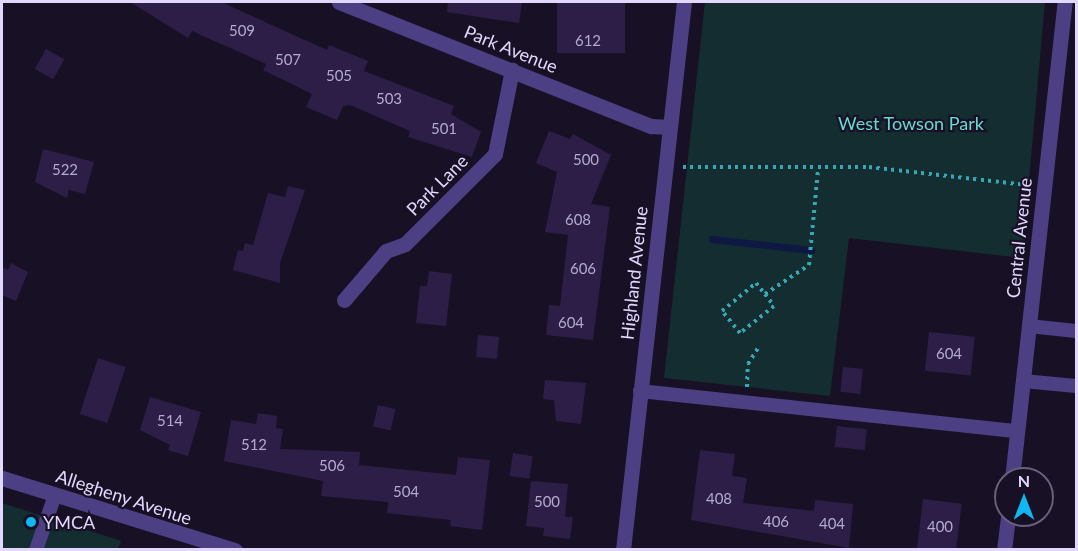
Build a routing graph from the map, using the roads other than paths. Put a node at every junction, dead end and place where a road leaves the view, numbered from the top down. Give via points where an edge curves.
1 (339, 2) edge
2 (684, 2) edge
3 (1065, 2) edge
4 (513, 70) junction
5 (670, 127) junction
6 (344, 300) dead end
7 (1029, 326) junction
8 (1077, 331) edge
9 (1023, 381) junction
10 (1077, 386) edge
11 (640, 391) junction
12 (1017, 431) junction
13 (1013, 467) edge
14 (2, 478) edge
15 (55, 495) junction
16 (1007, 527) edge
17 (36, 549) edge
18 (234, 549) edge
19 (622, 549) edge
20 (1004, 549) edge

1 - 4 street, Park Avenue
2 - 5 street, Highland Avenue
3 - 7 street, Central Avenue
4 - 5 street, Park Avenue via 651,126
4 - 6 street, Park Lane via 495,154 405,244 387,251
5 - 11 street, Highland Avenue
7 - 8 lane
7 - 9 street, Central Avenue
9 - 10 lane
9 - 12 street, Central Avenue
11 - 12 lane
11 - 19 street, Highland Avenue
12 - 13 street, Central Avenue
14 - 15 street, Allegheny Avenue
15 - 17 lane
15 - 18 street, Allegheny Avenue
16 - 20 street

